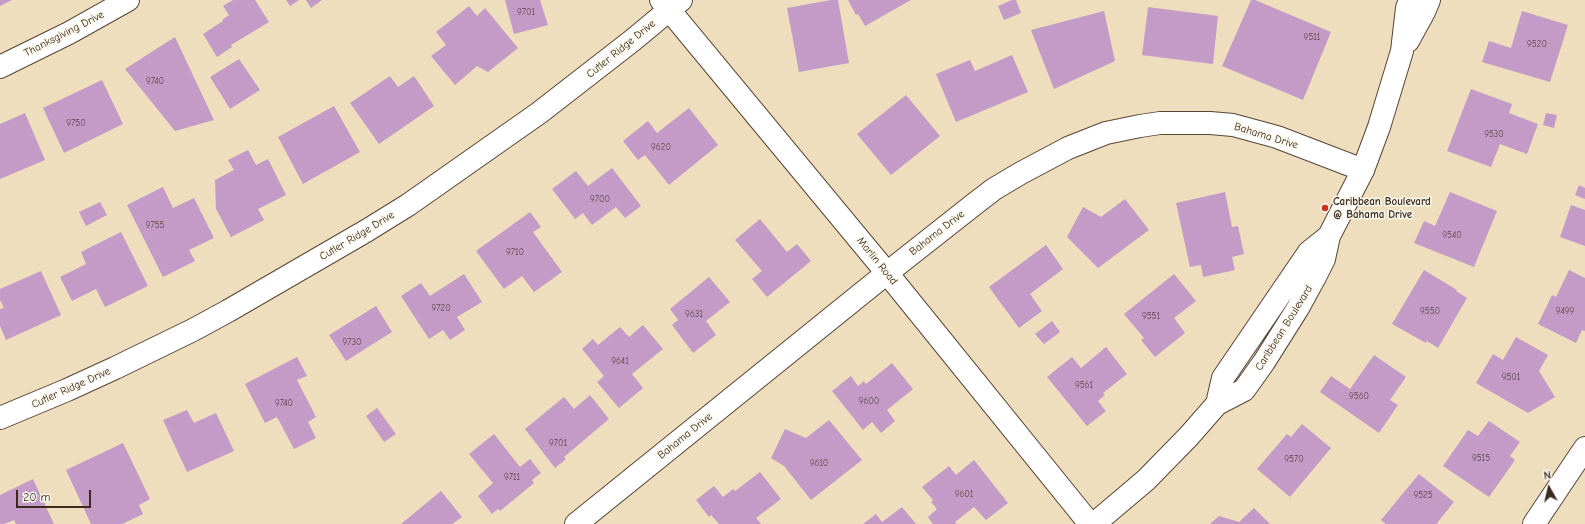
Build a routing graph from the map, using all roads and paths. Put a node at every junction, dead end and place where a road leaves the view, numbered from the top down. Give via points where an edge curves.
1 (128, 0) edge
2 (1410, 0) edge
3 (1429, 0) edge
4 (670, 3) edge
5 (1402, 51) junction
6 (0, 67) edge
7 (1363, 170) junction
8 (887, 272) junction
9 (0, 418) edge
10 (1585, 448) edge
11 (576, 524) edge
12 (1090, 524) edge
13 (1094, 524) edge
14 (1534, 524) edge

1 - 6 street, Thanksgiving Drive
2 - 5 street, Caribbean Boulevard
3 - 5 street, Caribbean Boulevard
4 - 8 street, Marlin Road via 750,106
4 - 9 street, Cutler Ridge Drive via 539,113 414,201 193,330 102,375
5 - 7 street, Caribbean Boulevard
7 - 8 street, Bahama Drive via 1277,137 1233,125 1160,123 1124,129 1106,133 1042,160 983,198
7 - 13 street, Caribbean Boulevard via 1328,236 1309,252 1223,378 1217,404 1146,480
8 - 11 street, Bahama Drive
8 - 12 street, Marlin Road
10 - 14 street

